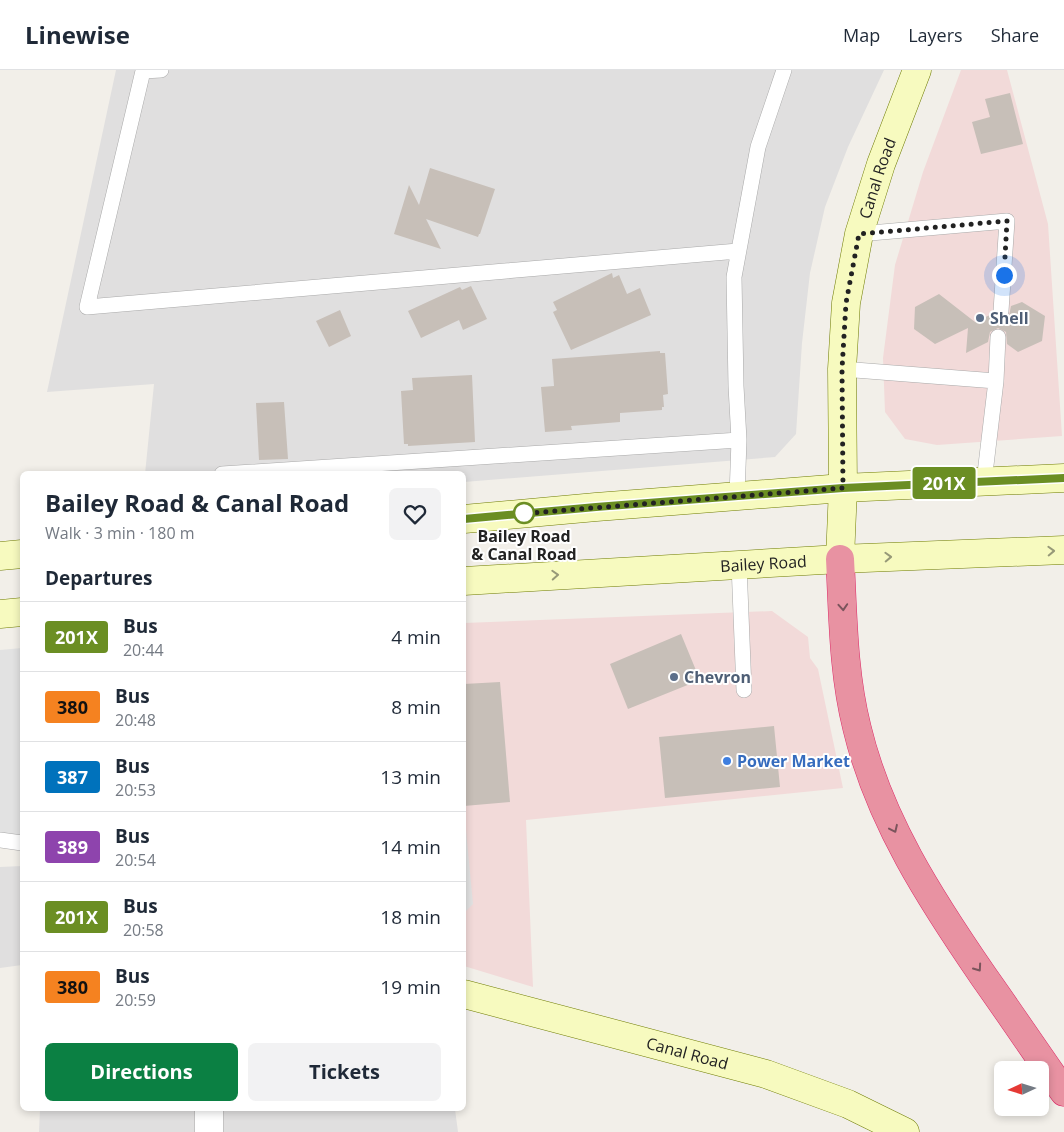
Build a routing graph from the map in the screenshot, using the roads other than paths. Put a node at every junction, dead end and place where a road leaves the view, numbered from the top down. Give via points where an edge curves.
1 (161, 70) edge
2 (784, 70) edge
3 (917, 70) edge
4 (143, 71) edge
5 (859, 234) junction
6 (738, 251) junction
7 (1001, 311) dead end
8 (998, 337) dead end
9 (842, 369) junction
10 (996, 381) junction
11 (739, 440) junction
12 (268, 471) edge
13 (1064, 478) edge
14 (984, 482) junction
15 (843, 488) junction
16 (738, 496) junction
17 (466, 519) edge
18 (1064, 550) edge
19 (20, 554) edge
20 (0, 556) edge
21 (840, 559) junction
22 (739, 564) junction
23 (466, 581) edge
24 (20, 612) edge
25 (0, 614) edge
26 (744, 690) dead end
27 (0, 840) edge
28 (20, 842) edge
29 (466, 995) edge
30 (1064, 1092) edge
31 (209, 1111) edge
32 (209, 1132) edge
33 (905, 1132) edge

1 - 4 lane
2 - 6 lane via 758,147
3 - 5 main road, Canal Road via 881,164
4 - 6 lane via 88,307
5 - 7 lane via 1007,221
5 - 9 main road, Canal Road via 846,303
6 - 11 lane via 734,278
8 - 10 lane
9 - 10 lane
9 - 15 main road, Canal Road
10 - 14 lane
11 - 12 lane
11 - 16 lane
13 - 14 main road
14 - 15 main road
15 - 16 main road
15 - 21 main road, Canal Road
16 - 17 main road
21 -> 18 main road, Bailey Road
19 - 20 main road
21 - 22 main road, Bailey Road
21 -> 30 highway via 847,674 856,728 874,785 906,854 946,921
23 -> 22 main road, Bailey Road
22 - 26 lane
24 - 25 main road
27 - 28 lane
29 - 33 main road, Canal Road via 766,1074 848,1104
31 - 32 street

